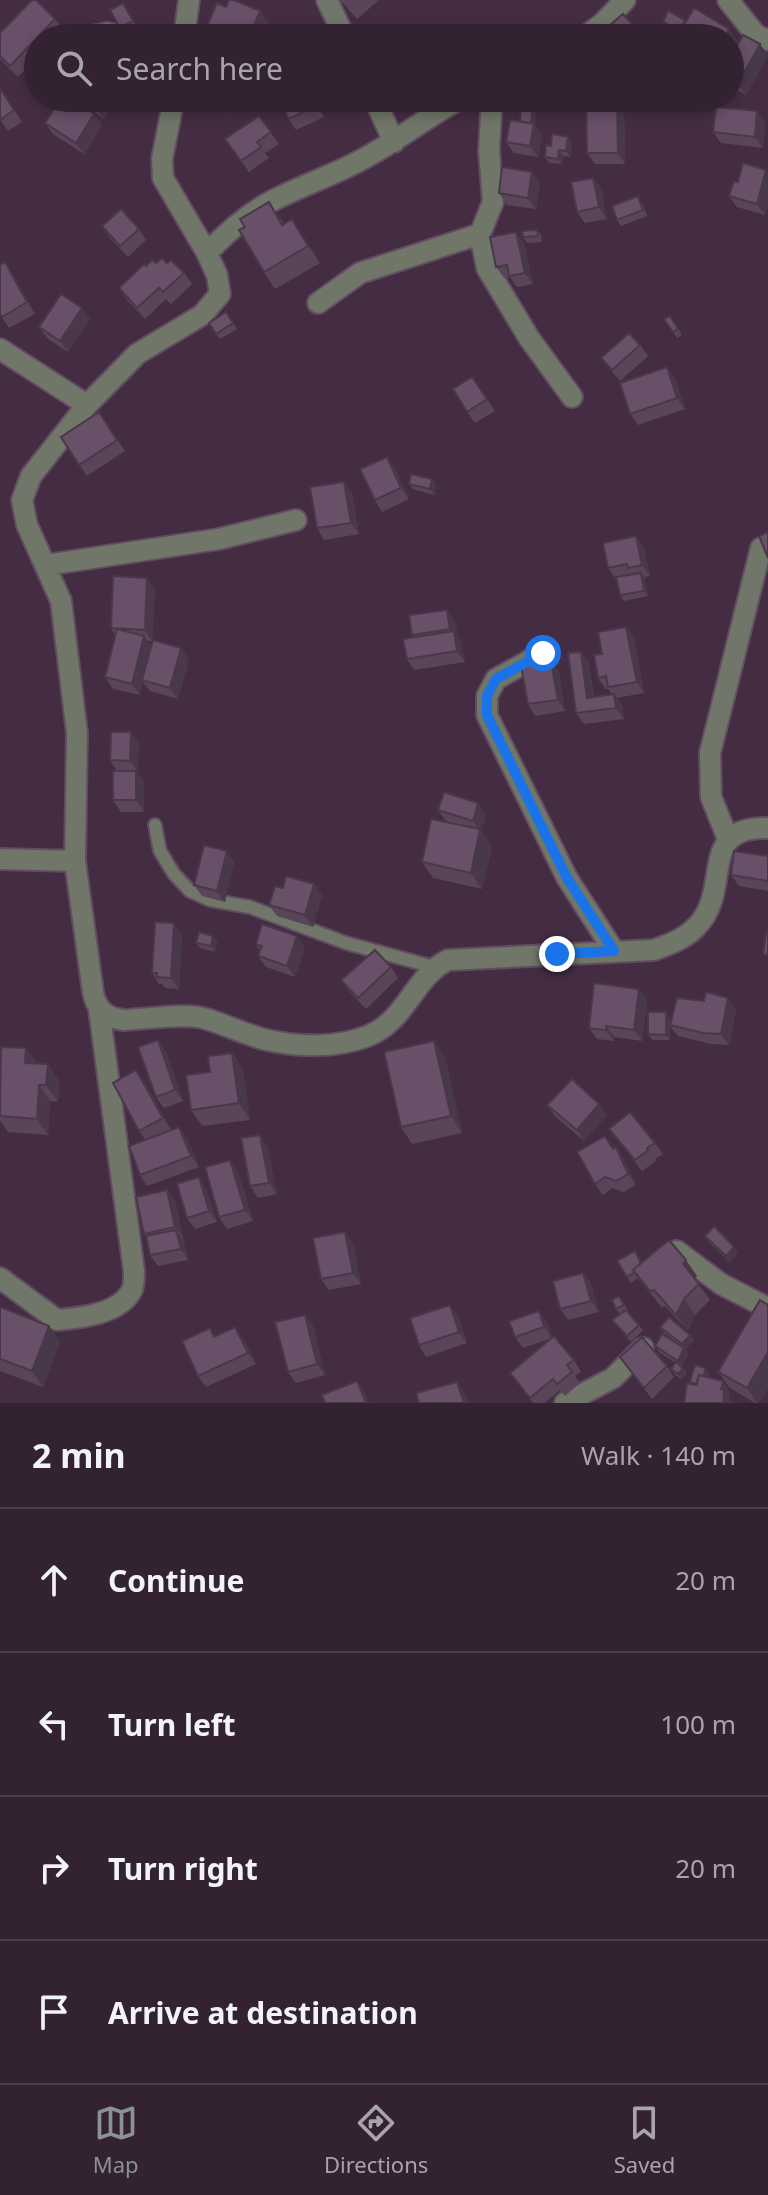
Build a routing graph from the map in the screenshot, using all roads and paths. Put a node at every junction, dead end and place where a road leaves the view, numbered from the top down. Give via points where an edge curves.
1 (189, 0) edge
2 (327, 0) edge
3 (625, 0) edge
4 (728, 0) edge
5 (186, 24) edge
6 (338, 24) edge
7 (602, 24) edge
8 (768, 40) edge
9 (171, 112) edge
10 (380, 112) edge
11 (440, 112) edge
12 (491, 112) edge
13 (394, 142) junction
14 (480, 234) junction
15 (207, 253) junction
16 (318, 303) dead end
17 (0, 349) edge
18 (572, 397) dead end
19 (87, 405) junction
20 (296, 520) dead end
21 (761, 548) edge
22 (46, 565) junction
23 (543, 653) dead end
24 (155, 825) dead end
25 (768, 828) edge
26 (728, 839) junction
27 (0, 859) edge
28 (75, 861) junction
29 (614, 951) junction
30 (434, 967) junction
31 (99, 1009) junction
32 (677, 1251) edge
33 (0, 1278) edge
34 (768, 1308) edge
35 (645, 1346) edge
36 (565, 1403) edge

1 - 5 street
2 - 6 street
3 - 7 street
4 - 8 street via 756,35
9 - 15 street via 163,178
10 - 13 street
11 - 13 street
12 - 14 street via 493,202
13 - 15 street via 264,205
14 - 16 street via 360,273
14 - 18 street via 487,268
15 - 19 street via 220,294 202,315 137,354
17 - 19 street
19 - 22 street via 31,476 24,494 27,525
20 - 22 street via 219,539
21 - 26 street via 710,753 711,797
22 - 28 street via 61,601 77,733
23 - 29 street via 496,679 487,696 487,715 567,878
24 - 30 lane via 160,851 190,891
25 - 26 street via 746,828
26 - 29 street via 712,902 699,925 654,950
27 - 28 street
28 - 31 street
29 - 30 street via 464,957
30 - 31 street via 395,1020 366,1037 317,1046 268,1040 200,1017 124,1020
31 - 33 street via 134,1271 132,1291 113,1308 57,1320
32 - 34 street via 721,1284
35 - 36 street via 613,1378

